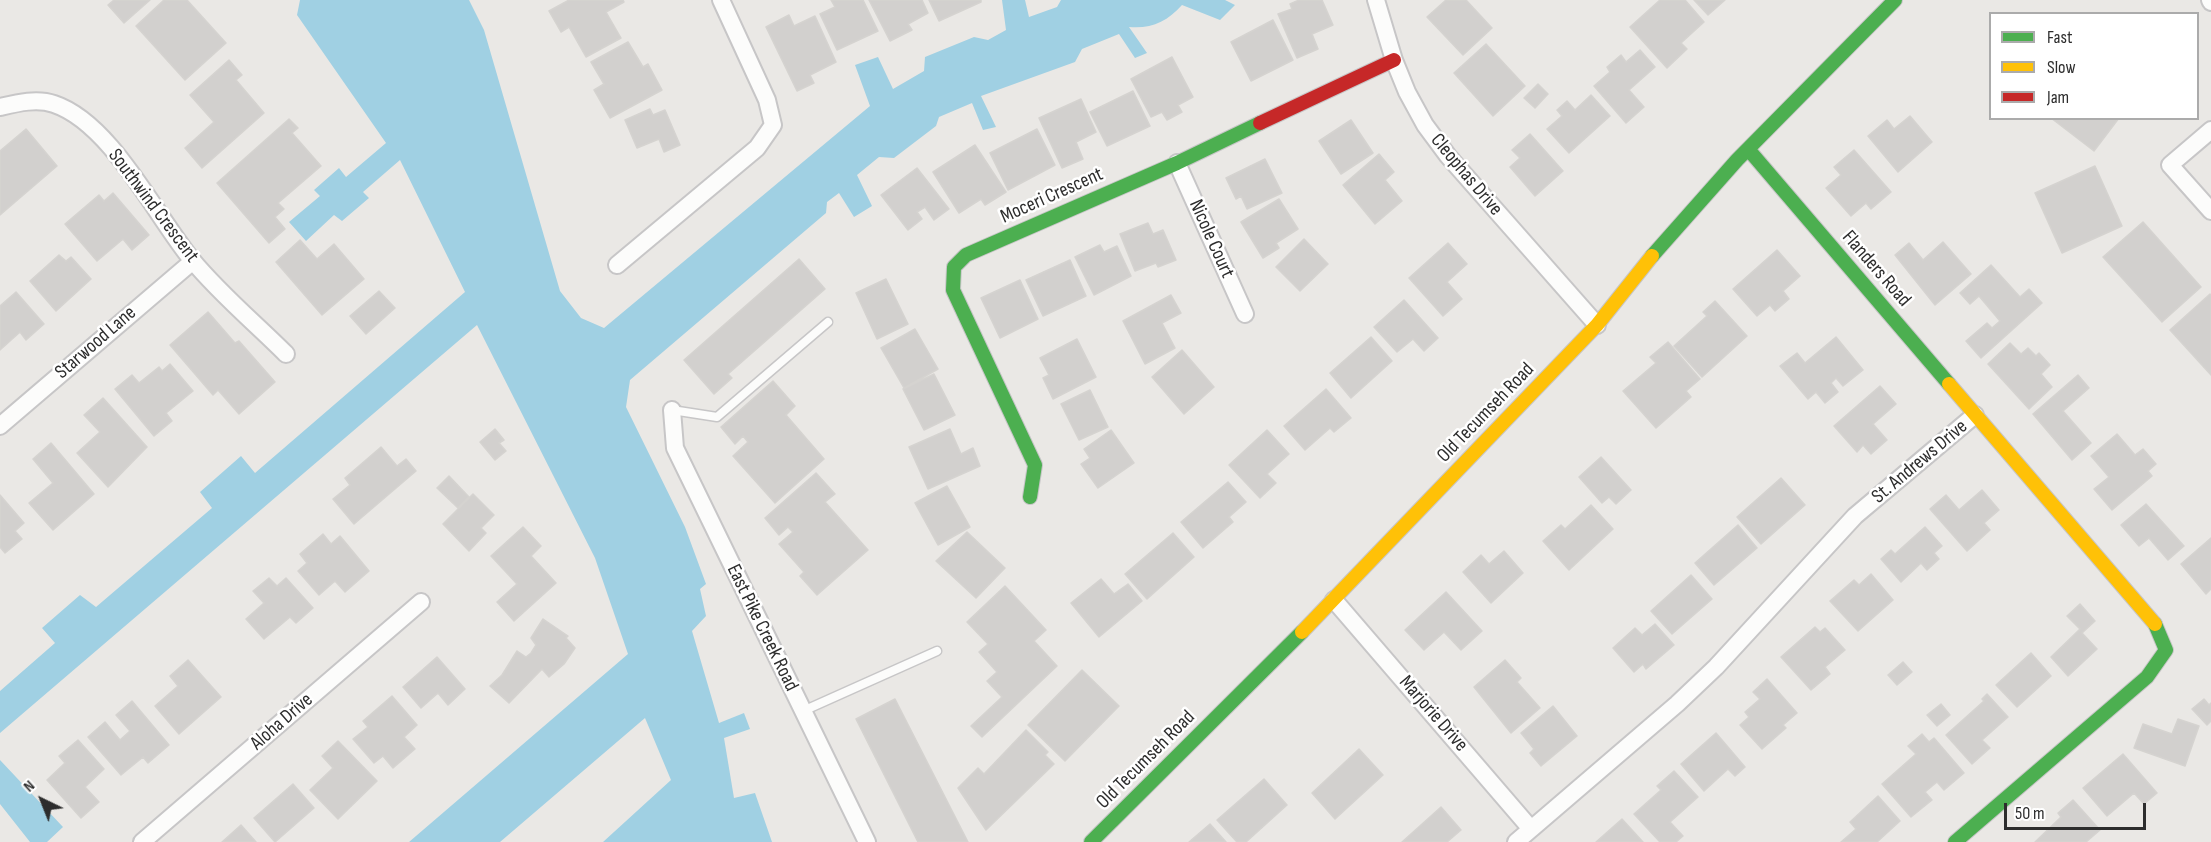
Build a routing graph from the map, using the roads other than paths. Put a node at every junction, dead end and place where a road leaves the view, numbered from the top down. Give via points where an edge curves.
1 (721, 0) edge
2 (1376, 0) edge
3 (1895, 0) edge
4 (1394, 60) junction
5 (0, 107) edge
6 (2211, 130) edge
7 (1748, 149) junction
8 (1177, 163) junction
9 (2211, 211) edge
10 (193, 261) junction
11 (617, 266) dead end
12 (1245, 315) dead end
13 (828, 322) dead end
14 (1597, 326) junction
15 (286, 354) dead end
16 (672, 410) joint
17 (1975, 415) junction
18 (0, 426) edge
19 (1030, 497) dead end
20 (1334, 600) junction
21 (421, 602) dead end
22 (937, 651) dead end
23 (803, 711) junction
24 (1531, 829) junction
25 (142, 842) edge
26 (867, 842) edge
27 (1091, 842) edge
28 (1516, 842) edge
29 (1955, 842) edge

1 - 11 street via 767,100 773,125 757,148
2 - 4 street, Cleophas Drive
3 - 7 street, Old Tecumseh Road
4 - 8 street, Moceri Crescent
4 - 14 street, Cleophas Drive via 1407,92 1448,156
5 - 10 street, Southwind Crescent via 22,101 53,103 77,115 118,155
6 - 9 street via 2170,165
7 - 14 street, Old Tecumseh Road via 1647,261
7 - 17 street, Flanders Road
8 - 12 street, Nicole Court
8 - 19 street, Moceri Crescent via 966,255 954,267 953,290 1035,465
10 - 15 street, Southwind Crescent
10 - 18 street, Starwood Lane
13 - 16 lane via 717,417
14 - 20 street, Old Tecumseh Road
16 - 23 street, East Pike Creek Road via 675,448
17 - 24 street, St. Andrews Drive via 1855,516 1677,704
17 - 29 street, St. Andrews Drive via 2158,628 2166,650 2147,677
20 - 24 street, Marjorie Drive
20 - 27 street, Old Tecumseh Road
21 - 25 street, Aloha Drive
22 - 23 lane
23 - 26 street, East Pike Creek Road
24 - 28 street, St. Andrews Drive

